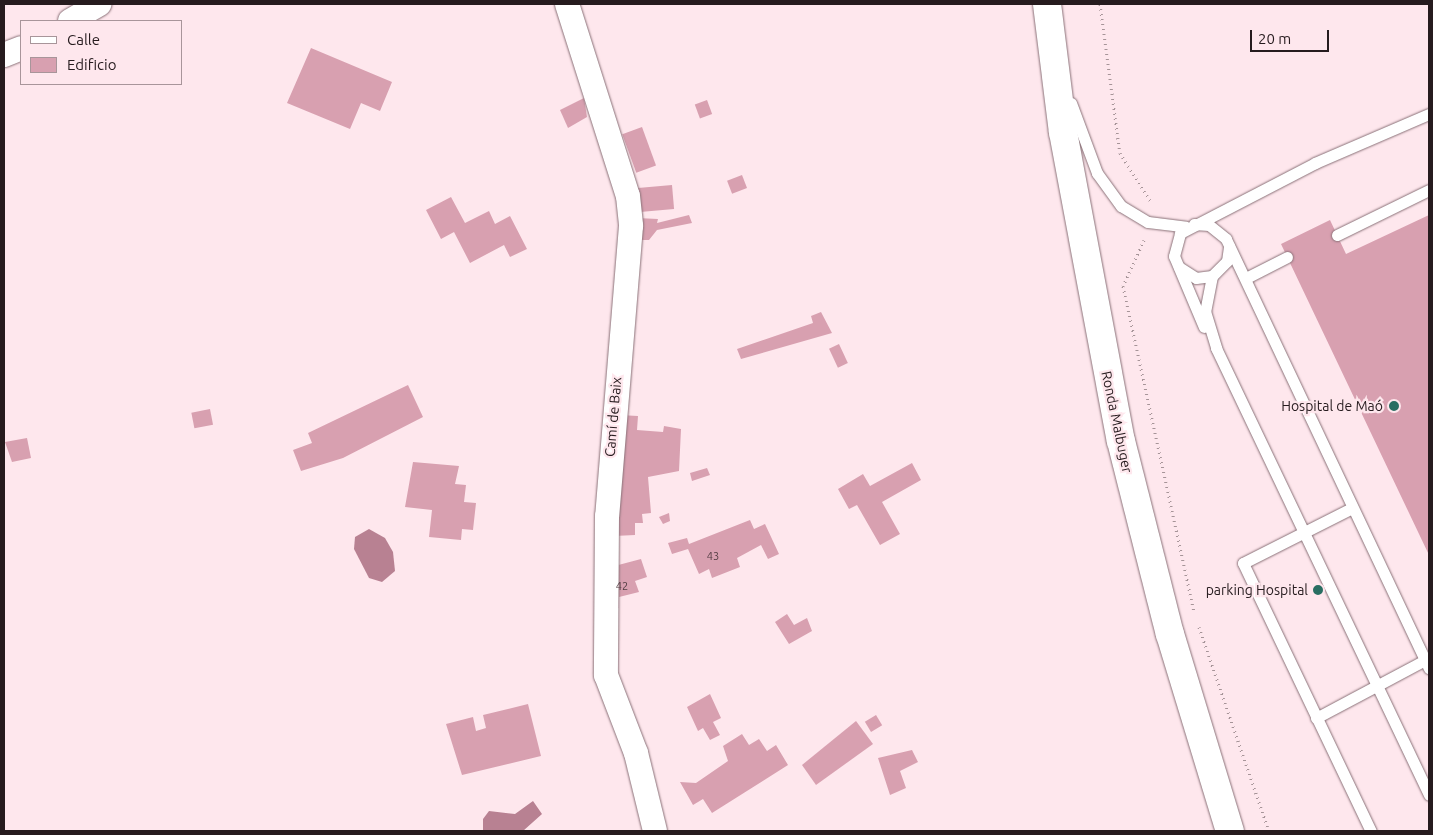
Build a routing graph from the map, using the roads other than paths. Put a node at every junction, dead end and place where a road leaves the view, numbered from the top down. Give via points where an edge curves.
1 (100, 4) edge
2 (567, 4) edge
3 (1048, 11) edge
4 (72, 20) edge
5 (20, 48) edge
6 (4, 56) edge
7 (1429, 114) edge
8 (1429, 190) edge
9 (1190, 226) junction
10 (1337, 235) dead end
11 (1226, 239) junction
12 (1287, 257) dead end
13 (1177, 264) junction
14 (1212, 276) junction
15 (1246, 278) junction
16 (1216, 348) junction
17 (1352, 508) junction
18 (1303, 532) junction
19 (1427, 664) edge
20 (1376, 685) junction
21 (1316, 718) junction
22 (1429, 795) edge
23 (655, 831) edge
24 (1230, 831) edge
25 (1371, 831) edge

1 - 4 street
2 - 23 street, Camí de Baix via 629,210 610,453 606,675 640,768
3 - 9 lane via 1081,137 1097,173 1121,206 1148,222
3 - 24 street, Ronda Malbuger via 1063,132 1121,442 1170,634
5 - 6 street
7 - 9 lane via 1315,163
8 - 10 lane
9 - 11 lane via 1216,228
9 - 13 lane via 1173,248
11 - 14 lane via 1227,261
11 - 15 lane
12 - 15 lane
13 - 14 lane via 1188,276
13 - 16 lane
14 - 16 lane via 1204,311
15 - 17 lane
16 - 18 lane
17 - 18 lane
17 - 19 lane
18 - 20 lane
18 - 21 lane via 1243,563
19 - 20 lane
20 - 21 lane
20 - 22 lane
21 - 25 lane

